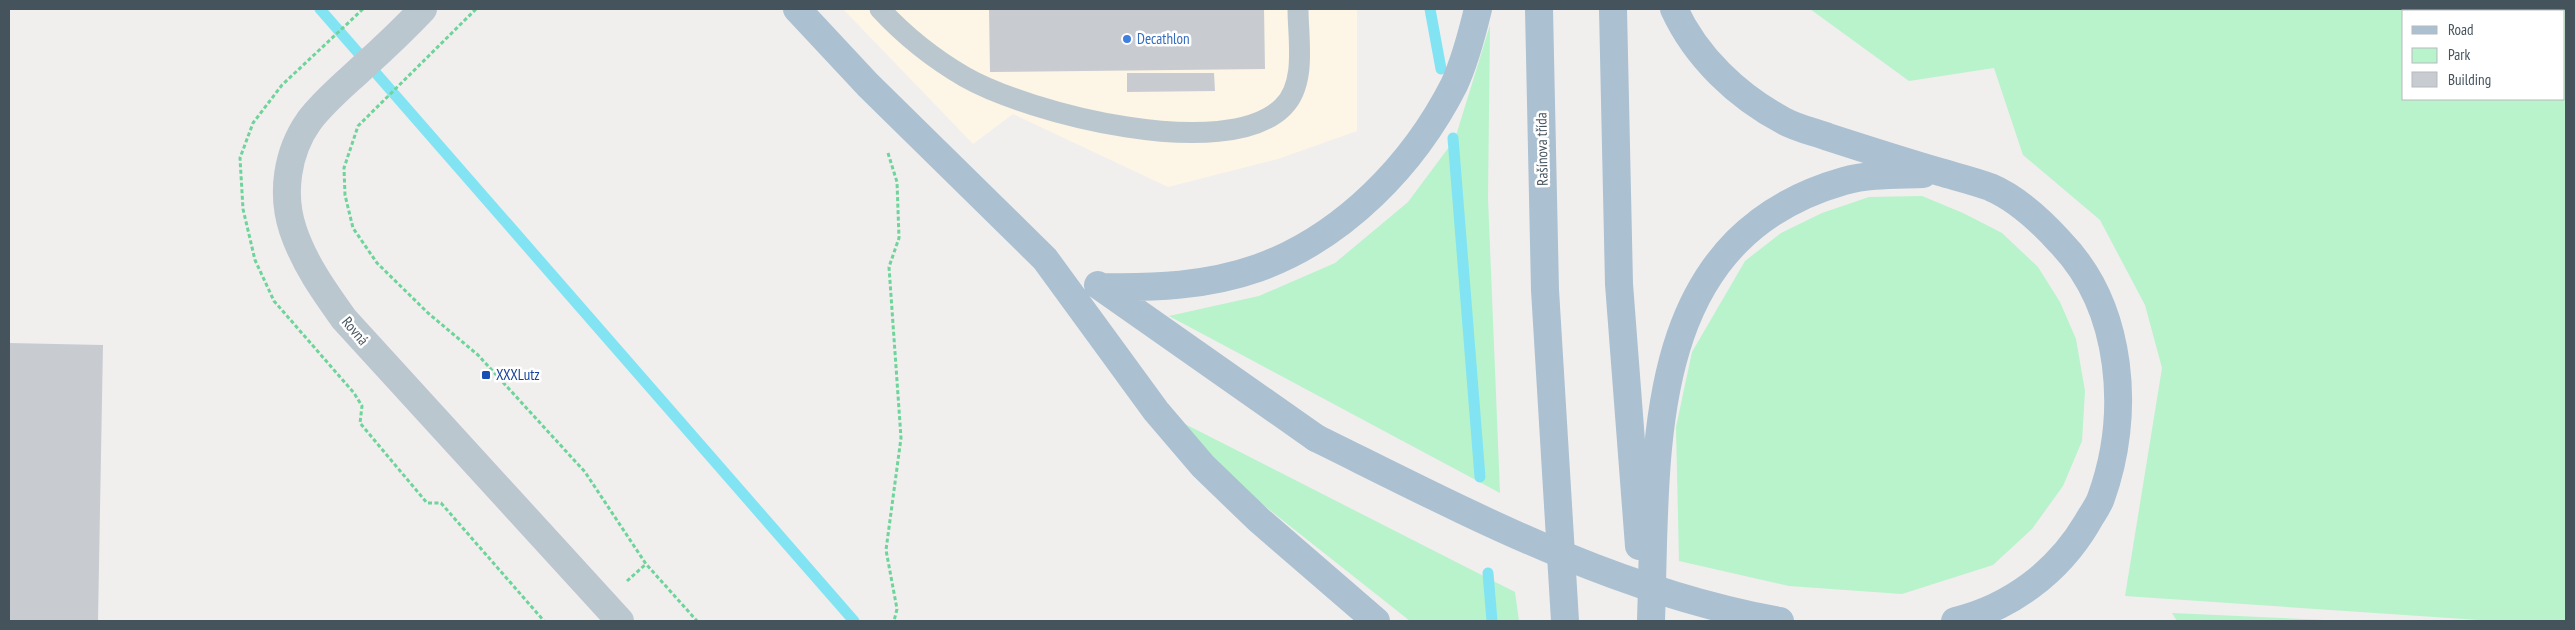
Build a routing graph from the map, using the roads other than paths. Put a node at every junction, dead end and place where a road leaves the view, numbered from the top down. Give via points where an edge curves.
1 (423, 9) edge
2 (798, 9) edge
3 (880, 9) edge
4 (1298, 9) edge
5 (1478, 9) edge
6 (1539, 9) edge
7 (1613, 9) edge
8 (1674, 9) edge
9 (1945, 174) junction
10 (1045, 259) junction
11 (1101, 287) junction
12 (620, 621) edge
13 (1376, 621) edge
14 (1565, 621) edge
15 (1644, 621) edge
16 (1651, 621) edge
17 (1780, 621) edge
18 (1955, 621) edge

1 - 12 street, Rovná via 308,122 294,151 287,181 287,204 293,230 305,258 344,319
2 - 10 main road via 868,85
3 - 4 lane via 902,33 966,77 1018,100 1068,116 1123,127 1196,132 1260,123 1283,107 1294,93 1298,68
5 - 11 main road via 1455,83 1429,129 1395,173 1358,208 1308,244 1258,268 1165,287
6 - 14 main road, Rašínova třída via 1545,290
7 - 15 main road via 1619,284
8 - 9 main road via 1682,26 1710,64 1743,96 1786,122
9 - 16 main road via 1878,176 1846,181 1790,202 1751,228 1723,256 1702,286 1686,317 1670,365 1661,413
9 - 18 main road via 1992,188 2029,212 2062,243 2088,279 2108,321 2116,363 2118,408 2112,454 2100,500 2078,537 2053,568 2019,594 1974,616
10 - 11 main road
10 - 13 main road via 1156,411 1203,466 1259,520
11 - 17 main road, bridge via 1316,438 1474,516 1605,574 1738,614

